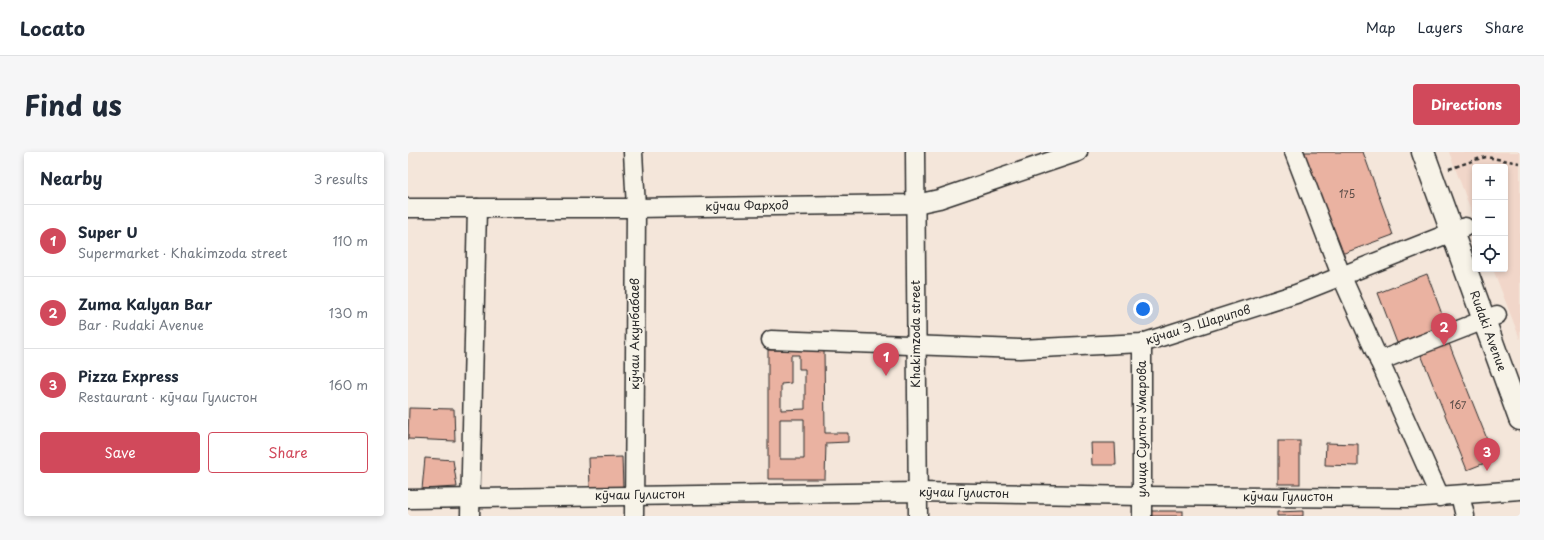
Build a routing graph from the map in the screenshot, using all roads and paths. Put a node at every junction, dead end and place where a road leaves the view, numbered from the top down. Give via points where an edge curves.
1 (633, 152) edge
2 (915, 152) edge
3 (1078, 152) edge
4 (1294, 152) edge
5 (1423, 152) edge
6 (1441, 161) edge
7 (1520, 163) edge
8 (916, 204) junction
9 (408, 208) edge
10 (477, 208) junction
11 (636, 208) junction
12 (1459, 229) junction
13 (1472, 249) edge
14 (1481, 272) edge
15 (1341, 275) junction
16 (1491, 318) junction
17 (771, 340) dead end
18 (1142, 342) junction
19 (916, 346) junction
20 (1379, 361) junction
21 (1520, 377) edge
22 (1520, 419) edge
23 (1520, 490) edge
24 (918, 492) junction
25 (634, 495) junction
26 (1460, 495) junction
27 (1142, 496) junction
28 (1440, 497) junction
29 (408, 499) edge
30 (470, 507) edge
31 (634, 516) edge
32 (918, 516) edge
33 (1142, 516) edge
34 (1465, 516) edge

1 - 11 street, кӯчаи Акунбабаев
2 - 8 street, Khakimzoda street
3 - 8 street, кӯчаи Фарҳод via 939,199
4 - 15 street
5 - 12 highway, Rudaki Avenue
6 - 7 path via 1486,158
6 - 12 highway, Rudaki Avenue
8 - 11 street, кӯчаи Фарҳод
8 - 19 street, Khakimzoda street
9 - 10 street, кӯчаи Фарҳод
10 - 11 street, кӯчаи Фарҳод
10 - 30 street
11 - 25 street, кӯчаи Акунбабаев
12 - 13 highway, Rudaki Avenue
12 - 15 street, кӯчаи Э. Шарипов
12 - 16 highway, Rudaki Avenue
14 - 16 highway, Rudaki Avenue
15 - 18 street, кӯчаи Э. Шарипов via 1296,294
15 - 20 street
16 - 20 street
16 - 21 highway, Rudaki Avenue
16 - 22 highway, Rudaki Avenue
17 - 19 street, кӯчаи Э. Шарипов
18 - 19 street, кӯчаи Э. Шарипов via 1020,349
18 - 27 street, улица Султон Умарова
19 - 24 street, Khakimzoda street
20 - 28 street
23 - 26 street, кӯчаи Гулистон
24 - 25 street, кӯчаи Гулистон
24 - 27 street, кӯчаи Гулистон
24 - 32 street, Khakimzoda street
25 - 30 street, кӯчаи Гулистон
25 - 31 street, кӯчаи Акунбабаев
26 - 28 street, кӯчаи Гулистон
26 - 34 street
27 - 28 street, кӯчаи Гулистон
27 - 33 street, улица Султон Умарова
29 - 30 street, кӯчаи Гулистон

